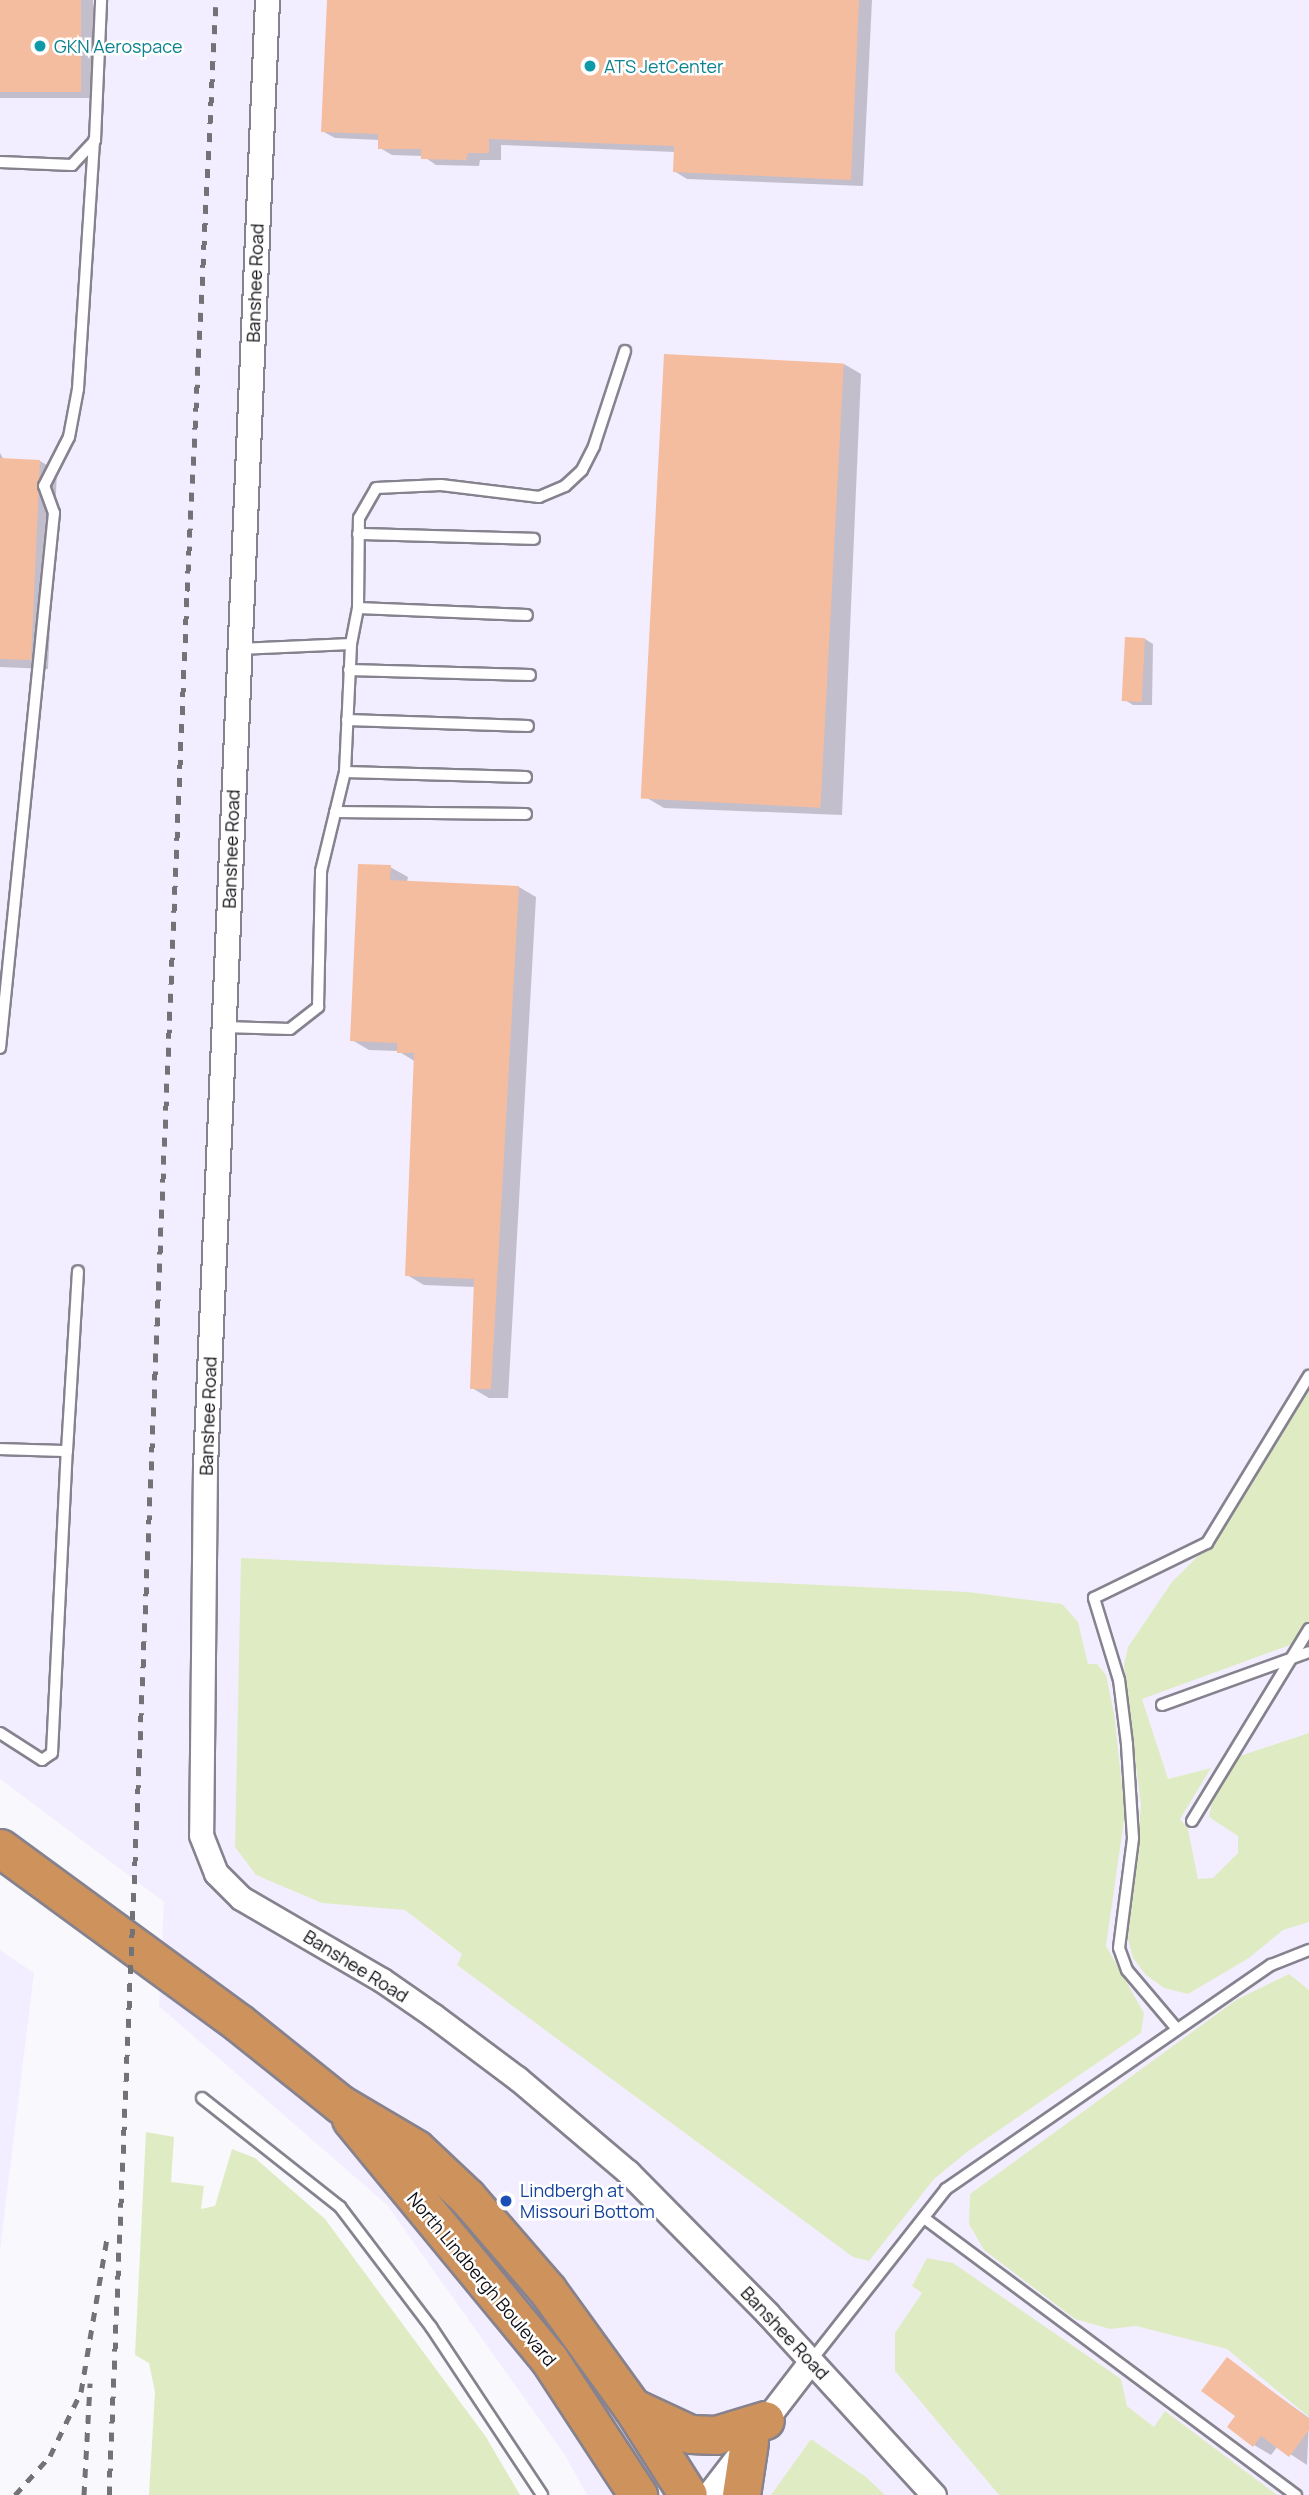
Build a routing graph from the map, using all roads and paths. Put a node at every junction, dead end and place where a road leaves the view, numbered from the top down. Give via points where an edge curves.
1 (101, 0) edge
2 (267, 0) edge
3 (94, 141) junction
4 (0, 162) edge
5 (625, 351) dead end
6 (358, 534) junction
7 (534, 539) dead end
8 (358, 608) junction
9 (527, 615) dead end
10 (351, 644) junction
11 (239, 649) junction
12 (349, 670) junction
13 (530, 675) dead end
14 (347, 720) junction
15 (528, 726) dead end
16 (345, 772) junction
17 (526, 777) dead end
18 (335, 812) junction
19 (526, 814) dead end
20 (225, 1027) junction
21 (0, 1048) edge
22 (78, 1271) dead end
23 (1309, 1376) edge
24 (0, 1449) edge
25 (67, 1451) junction
26 (1309, 1629) edge
27 (1309, 1652) edge
28 (1291, 1658) junction
29 (1162, 1705) dead end
30 (0, 1733) edge
31 (1192, 1821) dead end
32 (0, 1848) edge
33 (1309, 1950) edge
34 (1177, 2029) junction
35 (202, 2098) dead end
36 (340, 2104) junction
37 (924, 2218) junction
38 (810, 2362) junction
39 (632, 2407) junction
40 (757, 2431) junction
41 (614, 2455) junction
42 (542, 2495) edge
43 (623, 2495) edge
44 (638, 2495) edge
45 (688, 2495) edge
46 (708, 2495) edge
47 (741, 2495) edge
48 (934, 2495) edge
49 (1296, 2495) edge

1 - 3 lane
2 - 11 street, Banshee Road
3 - 4 lane via 72,165
3 - 21 lane via 78,389 69,436 44,486 54,513
5 - 6 lane via 594,446 582,470 565,486 540,497 386,484 369,497
6 - 7 lane
6 - 8 lane
8 - 9 lane
8 - 10 lane
10 - 11 lane
10 - 12 lane
11 - 20 street, Banshee Road
12 - 13 lane
12 - 14 lane
14 - 15 lane
14 - 16 lane
16 - 17 lane
16 - 18 lane
18 - 19 lane
18 - 20 lane via 321,871 318,1007 290,1029
20 - 38 street, Banshee Road via 200,1663 198,1813 206,1855 241,1898 382,1980 572,2122 670,2211
22 - 25 lane
23 - 34 lane via 1207,1544 1094,1598 1119,1680 1131,1797 1133,1838 1119,1948 1127,1970
24 - 25 lane
25 - 30 lane via 52,1753 42,1760
26 - 28 lane
27 - 28 lane
28 - 29 lane
28 - 31 lane
32 - 36 highway, North Lindbergh Boulevard
33 - 34 lane via 1271,1965
34 - 37 lane via 946,2189
35 - 42 lane via 340,2207 431,2327
36 - 39 highway, North Lindbergh Boulevard via 416,2149 467,2197 548,2291
36 - 41 highway, North Lindbergh Boulevard via 395,2176 507,2304
37 - 38 lane
37 - 49 lane
38 - 40 street
38 - 48 street, Banshee Road
39 - 40 highway via 691,2434
39 - 45 highway, North Lindbergh Boulevard
40 - 46 street
40 - 47 highway
41 - 43 highway
41 - 44 highway, North Lindbergh Boulevard

